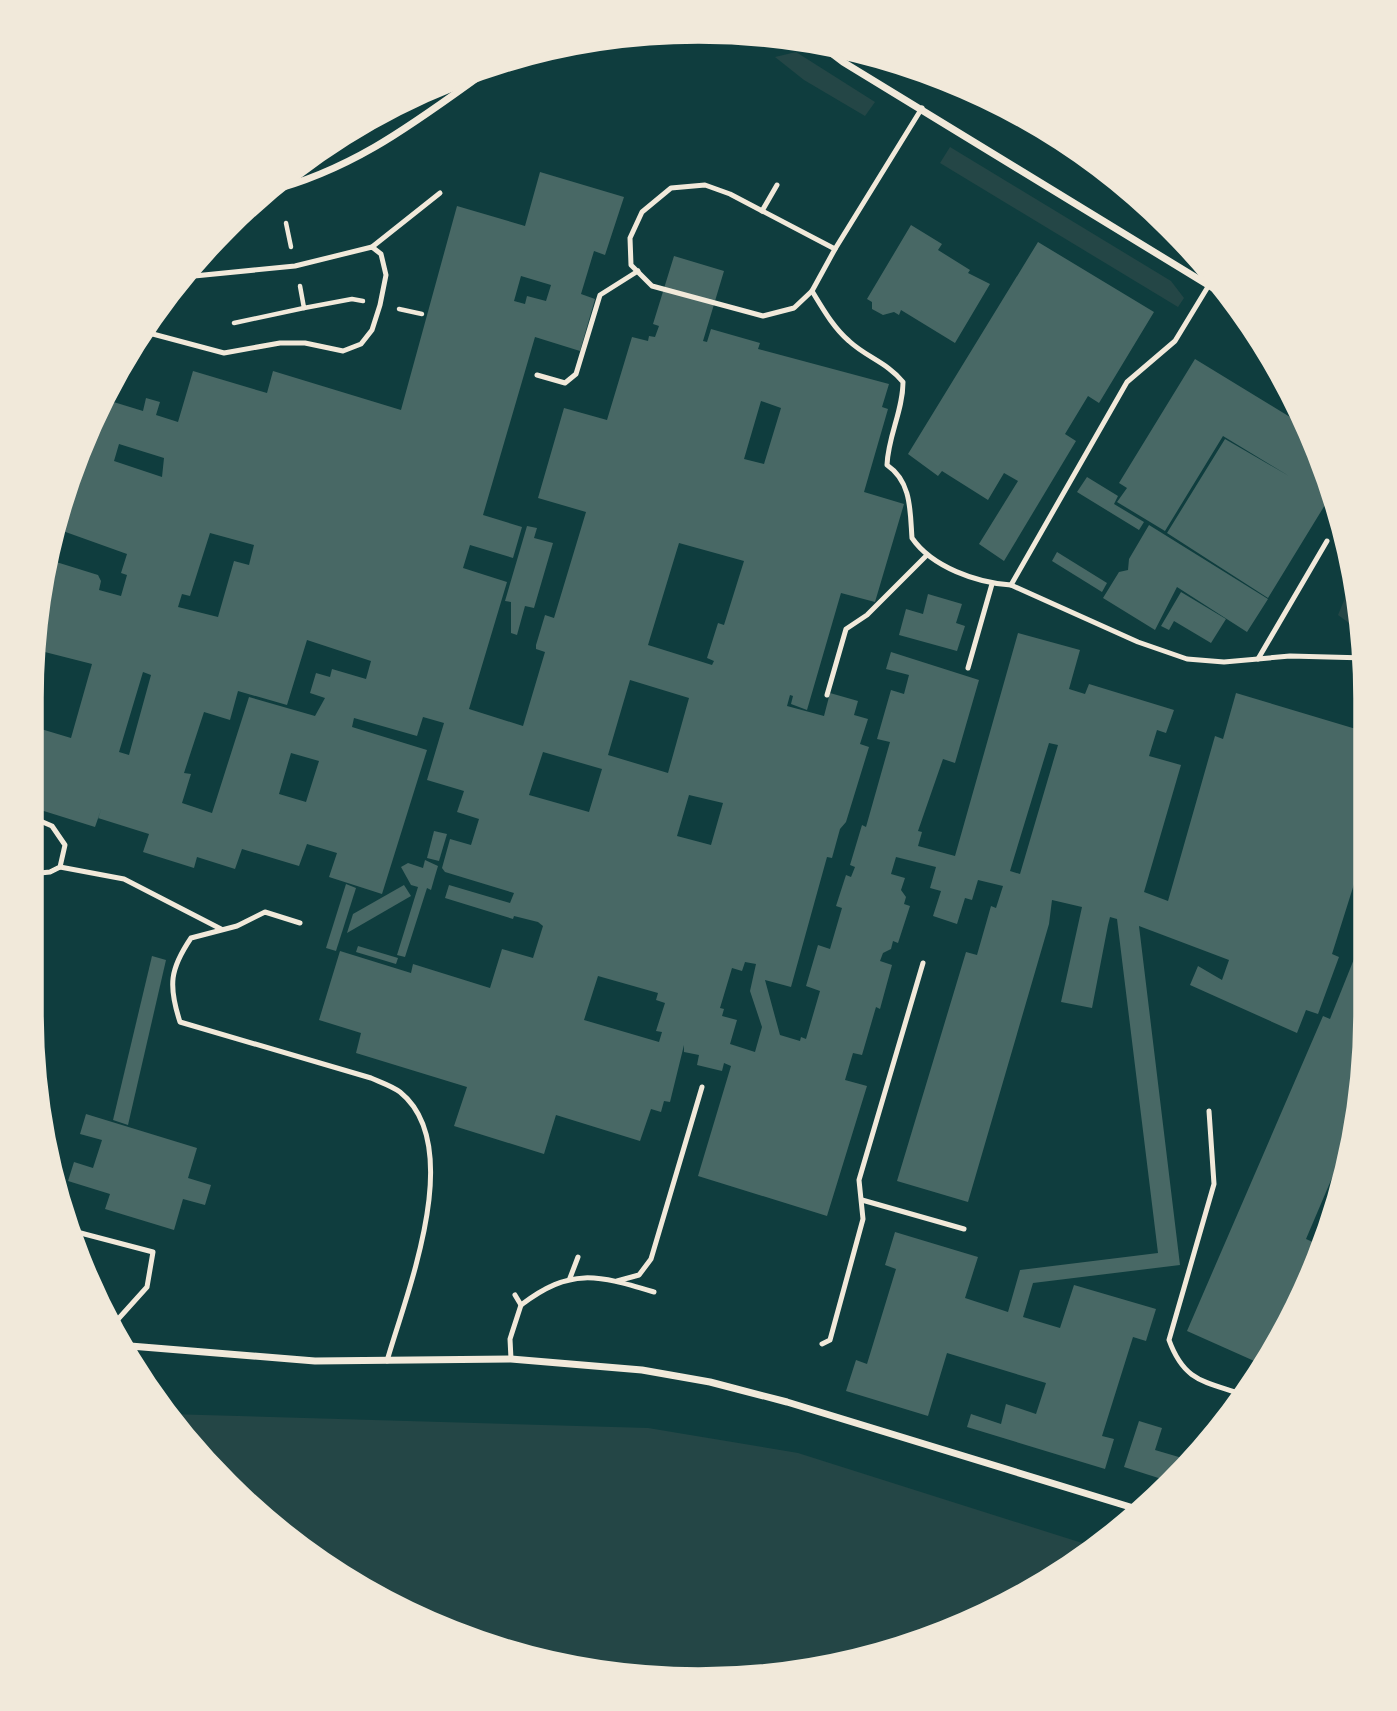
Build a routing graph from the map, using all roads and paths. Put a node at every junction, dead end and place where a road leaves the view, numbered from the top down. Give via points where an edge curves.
1 (843, 58) edge
2 (470, 83) edge
3 (922, 108) junction
4 (291, 185) edge
5 (777, 185) dead end
6 (440, 192) dead end
7 (762, 211) junction
8 (286, 223) dead end
9 (372, 247) junction
10 (835, 249) junction
11 (295, 266) junction
12 (638, 271) junction
13 (197, 276) edge
14 (1206, 283) edge
15 (1208, 286) edge
16 (812, 291) junction
17 (380, 305) junction
18 (304, 308) junction
19 (422, 314) dead end
20 (234, 323) dead end
21 (153, 334) edge
22 (537, 375) dead end
23 (1327, 541) dead end
24 (927, 555) junction
25 (992, 584) junction
26 (1011, 585) junction
27 (1354, 657) edge
28 (1258, 659) junction
29 (968, 668) dead end
30 (827, 695) dead end
31 (42, 821) edge
32 (60, 867) junction
33 (42, 872) edge
34 (300, 923) dead end
35 (221, 929) junction
36 (923, 963) dead end
37 (702, 1087) dead end
38 (1209, 1111) dead end
39 (862, 1200) junction
40 (964, 1229) dead end
41 (80, 1233) edge
42 (578, 1257) dead end
43 (570, 1278) junction
44 (617, 1281) junction
45 (654, 1292) dead end
46 (516, 1294) dead end
47 (521, 1305) junction
48 (119, 1319) edge
49 (822, 1344) dead end
50 (133, 1346) edge
51 (511, 1359) junction
52 (387, 1363) junction
53 (1234, 1391) edge
54 (1130, 1507) edge

1 - 3 street
2 - 4 street via 369,152
3 - 10 lane
3 - 14 street
5 - 7 lane
6 - 9 lane
7 - 10 lane
7 - 12 lane via 705,185 671,188 642,212 630,238 631,265
8 - 11 path
9 - 11 lane
9 - 17 lane via 380,254 386,275
10 - 16 lane
11 - 13 lane
11 - 18 path
12 - 16 lane via 652,286 763,316 794,308
12 - 22 lane via 600,295 576,374 565,383
15 - 26 lane via 1175,341 1127,382
16 - 24 lane via 851,343 888,366 903,382 887,465 908,494 912,538
17 - 18 path via 352,299
17 - 19 path
17 - 21 lane via 372,330 361,344 343,351 280,344 224,353
18 - 20 path
23 - 28 lane
24 - 25 lane
24 - 30 lane via 867,615 846,629
25 - 26 lane
25 - 29 lane
26 - 28 lane via 1187,659
27 - 28 lane
31 - 32 lane via 51,825 65,845
32 - 33 lane
32 - 35 lane via 124,879
34 - 35 lane via 265,912
35 - 52 lane via 191,938 175,961 172,999 180,1021 399,1090 421,1125 432,1176 427,1222
36 - 39 lane via 859,1180
37 - 44 lane via 650,1259 639,1275
38 - 53 lane via 1214,1184 1169,1340 1183,1369
39 - 40 lane
39 - 49 lane via 863,1219 850,1274 830,1340
41 - 48 lane via 153,1252 147,1287
42 - 43 lane
43 - 44 lane
43 - 47 lane
44 - 45 lane
46 - 47 lane
47 - 51 lane via 510,1339
50 - 52 street
51 - 52 street
51 - 54 street via 580,1363 710,1382

